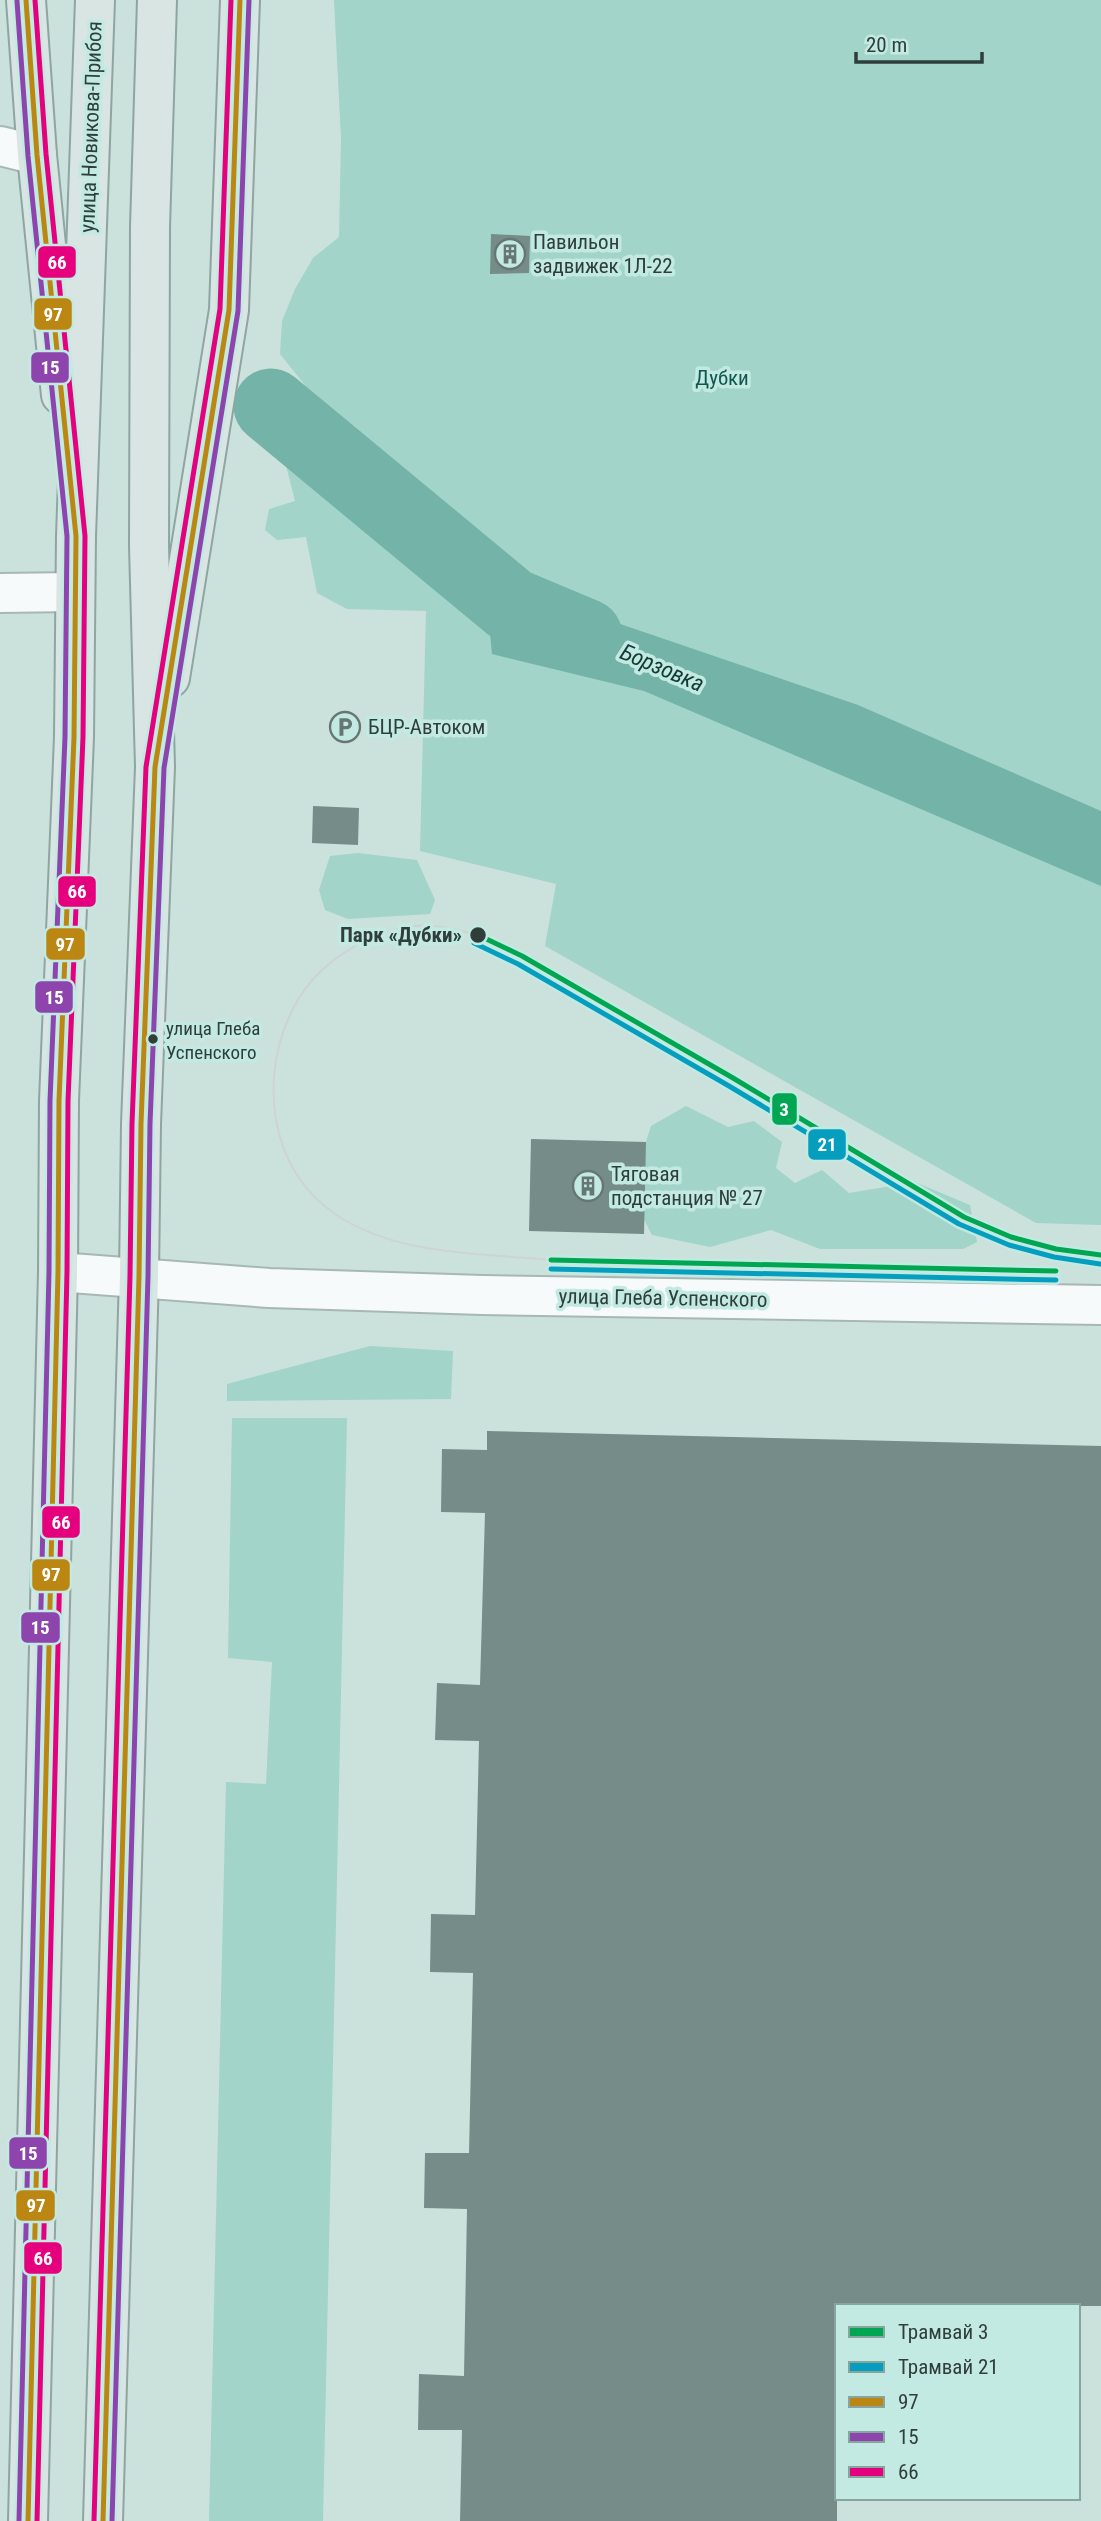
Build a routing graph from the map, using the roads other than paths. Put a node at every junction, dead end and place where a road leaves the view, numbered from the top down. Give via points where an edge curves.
1 (26, 0) edge
2 (95, 0) edge
3 (157, 0) edge
4 (240, 0) edge
5 (0, 146) edge
6 (37, 155) junction
7 (76, 536) junction
8 (75, 592) junction
9 (0, 593) edge
10 (155, 767) junction
11 (58, 1272) junction
12 (139, 1276) junction
13 (1101, 1305) edge
14 (27, 2521) edge
15 (103, 2521) edge

1 - 6 main road
2 - 7 main road, улица Новикова-Прибоя
3 - 10 main road via 149,518
4 - 10 main road via 229,310
5 - 6 street
6 - 7 main road
7 - 8 main road, улица Новикова-Прибоя
8 - 9 street
8 - 11 main road, улица Новикова-Прибоя
10 - 12 main road
11 - 12 street, улица Глеба Успенского
11 - 14 main road, улица Новикова-Прибоя
12 - 13 street, улица Глеба Успенского via 269,1288 468,1295
12 - 15 main road

